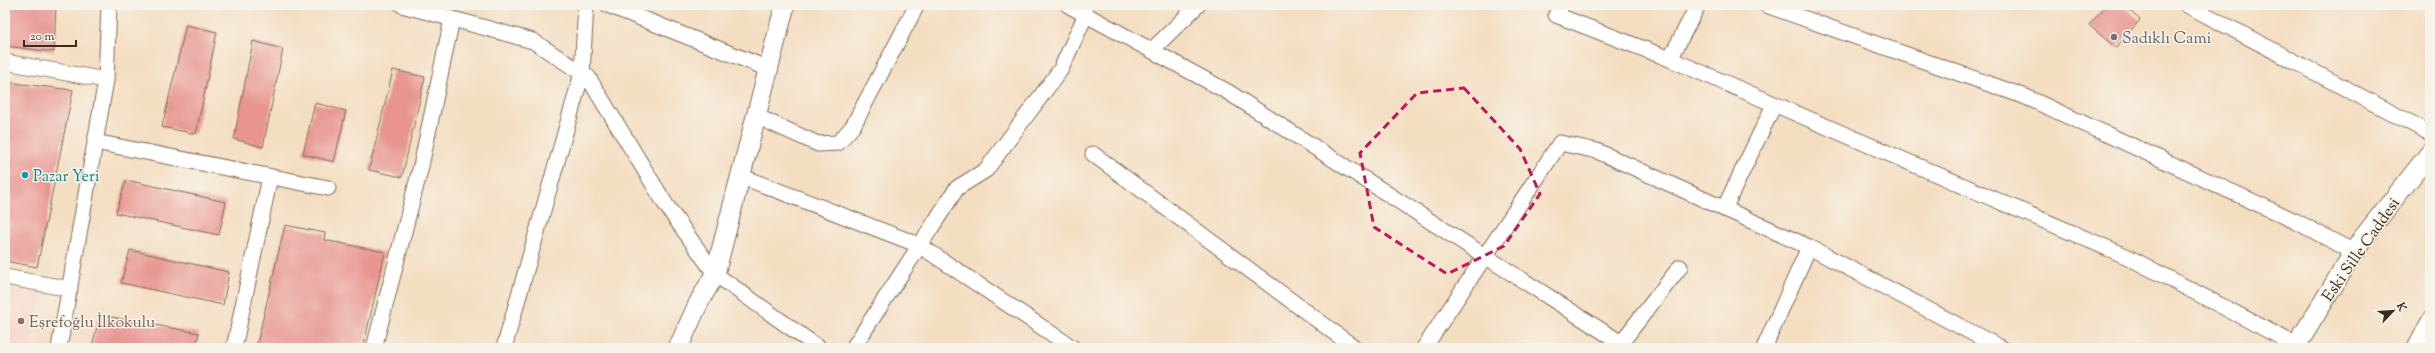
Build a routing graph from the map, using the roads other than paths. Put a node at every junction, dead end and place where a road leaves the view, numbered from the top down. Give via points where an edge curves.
1 (109, 5) edge
2 (402, 5) edge
3 (586, 5) edge
4 (608, 5) edge
5 (785, 5) edge
6 (917, 5) edge
7 (1068, 5) edge
8 (1198, 5) edge
9 (1562, 5) edge
10 (1698, 5) edge
11 (1766, 5) edge
12 (2187, 5) edge
13 (1086, 14) junction
14 (452, 19) junction
15 (1152, 50) junction
16 (1670, 59) junction
17 (5, 62) edge
18 (769, 69) junction
19 (582, 72) junction
20 (106, 80) junction
21 (1774, 105) junction
22 (756, 116) junction
23 (2430, 133) edge
24 (95, 142) junction
25 (2430, 152) edge
26 (1093, 154) dead end
27 (740, 176) junction
28 (270, 177) junction
29 (328, 188) dead end
30 (1724, 209) junction
31 (919, 245) junction
32 (1808, 247) junction
33 (2354, 252) junction
34 (1485, 254) junction
35 (1680, 267) dead end
36 (715, 274) junction
37 (5, 277) edge
38 (70, 289) junction
39 (2430, 319) edge
40 (1619, 345) edge
41 (2295, 347) edge
42 (59, 348) edge
43 (234, 348) edge
44 (374, 348) edge
45 (504, 348) edge
46 (678, 348) edge
47 (819, 348) edge
48 (853, 348) edge
49 (1073, 348) edge
50 (1354, 348) edge
51 (1424, 348) edge
52 (1764, 348) edge
53 (2001, 348) edge
54 (2415, 348) edge

1 - 20 street
2 - 14 street
3 - 19 street
4 - 18 street
5 - 18 street
6 - 22 street via 853,126 838,143 818,144
7 - 13 street
8 - 15 street
9 - 16 street via 1556,15
10 - 16 street
11 - 33 street via 2026,97 2296,221
12 - 23 street
13 - 15 street
13 - 31 street via 1061,70 986,170 957,188
14 - 19 street via 533,41
14 - 44 street via 421,166
15 - 34 street via 1228,92
16 - 21 street
17 - 20 street
18 - 22 street
19 - 36 street via 588,77 666,205
19 - 45 street
20 - 24 street
21 - 30 street
21 - 41 street via 2128,257
22 - 27 street
24 - 28 street
24 - 38 street
25 - 33 street, Eski Sille Caddesi
26 - 50 street
27 - 31 street
27 - 36 street
28 - 29 street
28 - 43 street
30 - 32 street
30 - 34 street via 1597,151 1560,144
31 - 48 street
31 - 49 street
32 - 52 street
32 - 53 street
33 - 41 street, Eski Sille Caddesi
34 - 40 street
34 - 51 street
35 - 40 street
36 - 46 street
36 - 47 street
37 - 38 street
38 - 42 street
39 - 54 street

